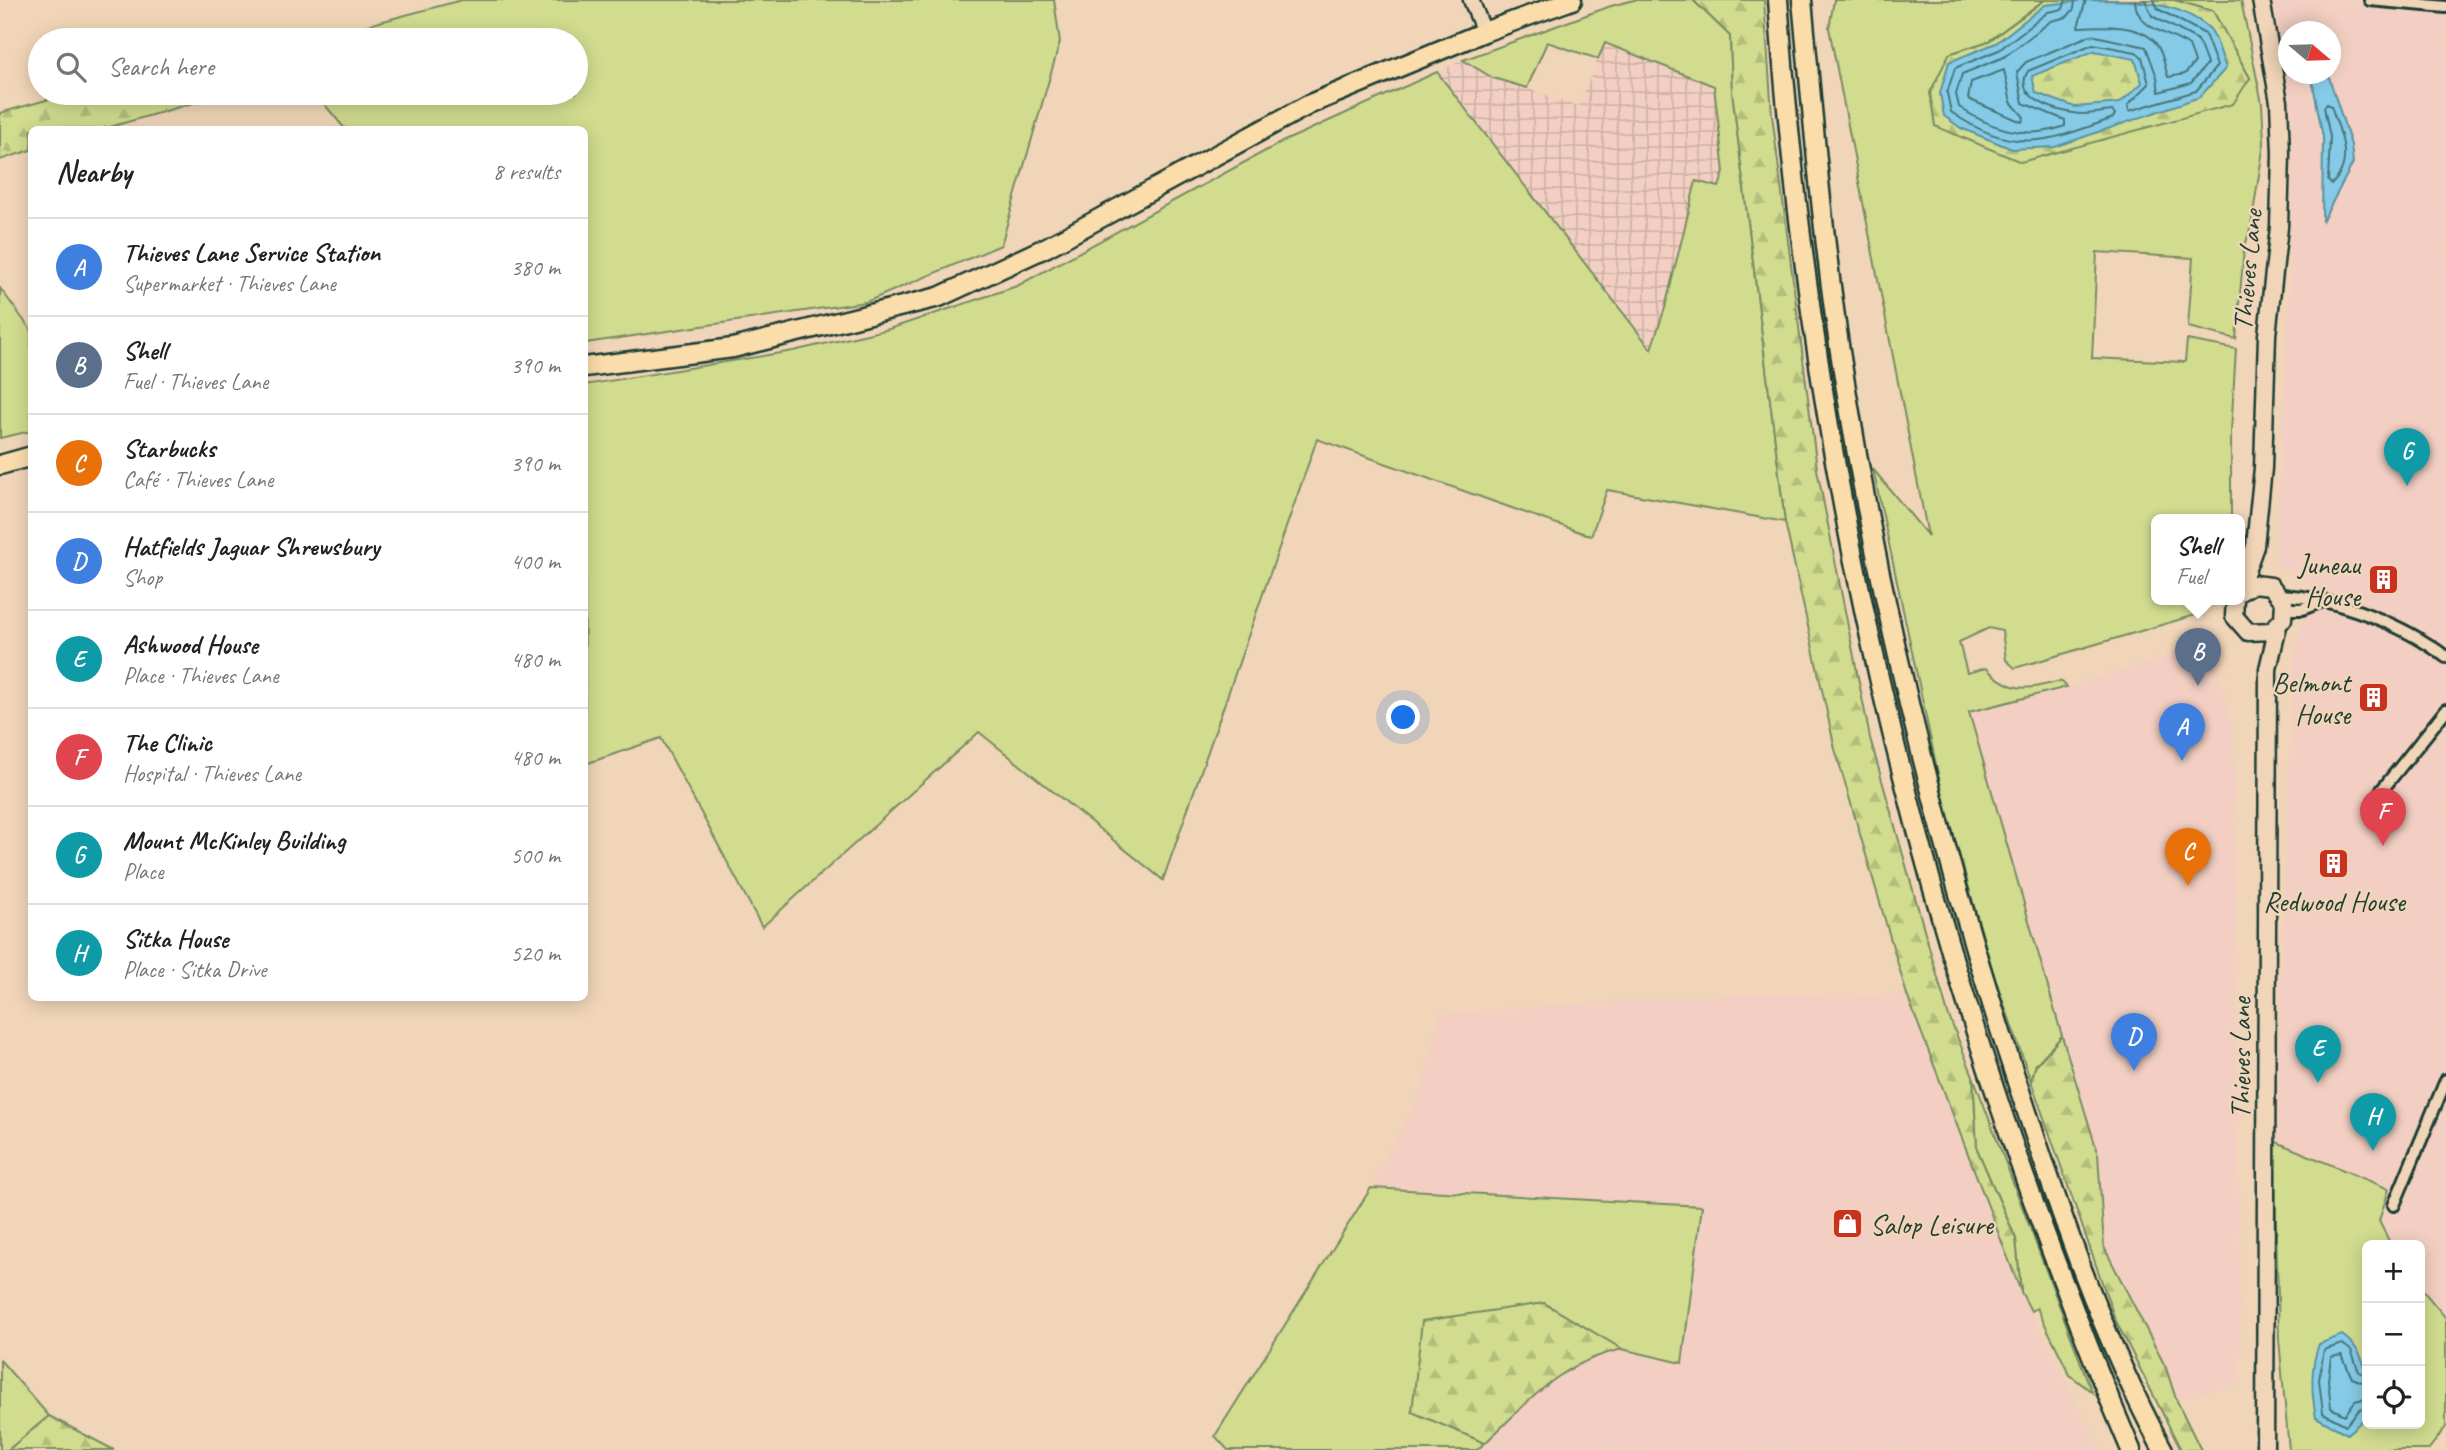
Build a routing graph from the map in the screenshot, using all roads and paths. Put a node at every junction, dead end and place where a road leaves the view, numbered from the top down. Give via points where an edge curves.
1 (1471, 0) edge
2 (1572, 0) edge
3 (1778, 0) edge
4 (1802, 0) edge
5 (2261, 0) edge
6 (2370, 0) edge
7 (2446, 7) edge
8 (1484, 32) junction
9 (588, 366) edge
10 (28, 457) edge
11 (0, 465) edge
12 (2255, 546) junction
13 (2245, 575) edge
14 (2265, 584) junction
15 (2245, 588) edge
16 (2283, 602) junction
17 (2235, 605) edge
18 (2278, 626) junction
19 (2248, 632) junction
20 (2446, 657) edge
21 (2267, 669) junction
22 (2446, 710) edge
23 (2381, 791) dead end
24 (2446, 1080) edge
25 (2394, 1205) dead end
26 (2266, 1449) edge
27 (2131, 1450) edge
28 (2162, 1450) edge

1 - 8 street
2 - 8 highway
3 - 27 highway via 1795,205 1839,495 1877,674 1976,1041 2035,1215
4 - 28 highway via 1844,380 1900,671 1997,1023 2054,1195 2116,1354
5 - 12 main road, Thieves Lane via 2280,102 2281,154
6 - 7 street
8 - 9 highway via 1310,104 1047,247 939,297 733,348
10 - 11 highway
12 - 13 main road
12 - 14 main road
14 - 15 main road
14 - 16 main road
16 - 18 main road
16 - 20 street via 2302,596 2388,623
17 - 19 main road via 2234,616
18 - 19 main road via 2264,634
18 - 21 main road
19 - 21 main road
21 - 26 main road, Thieves Lane
22 - 23 street
24 - 25 street

